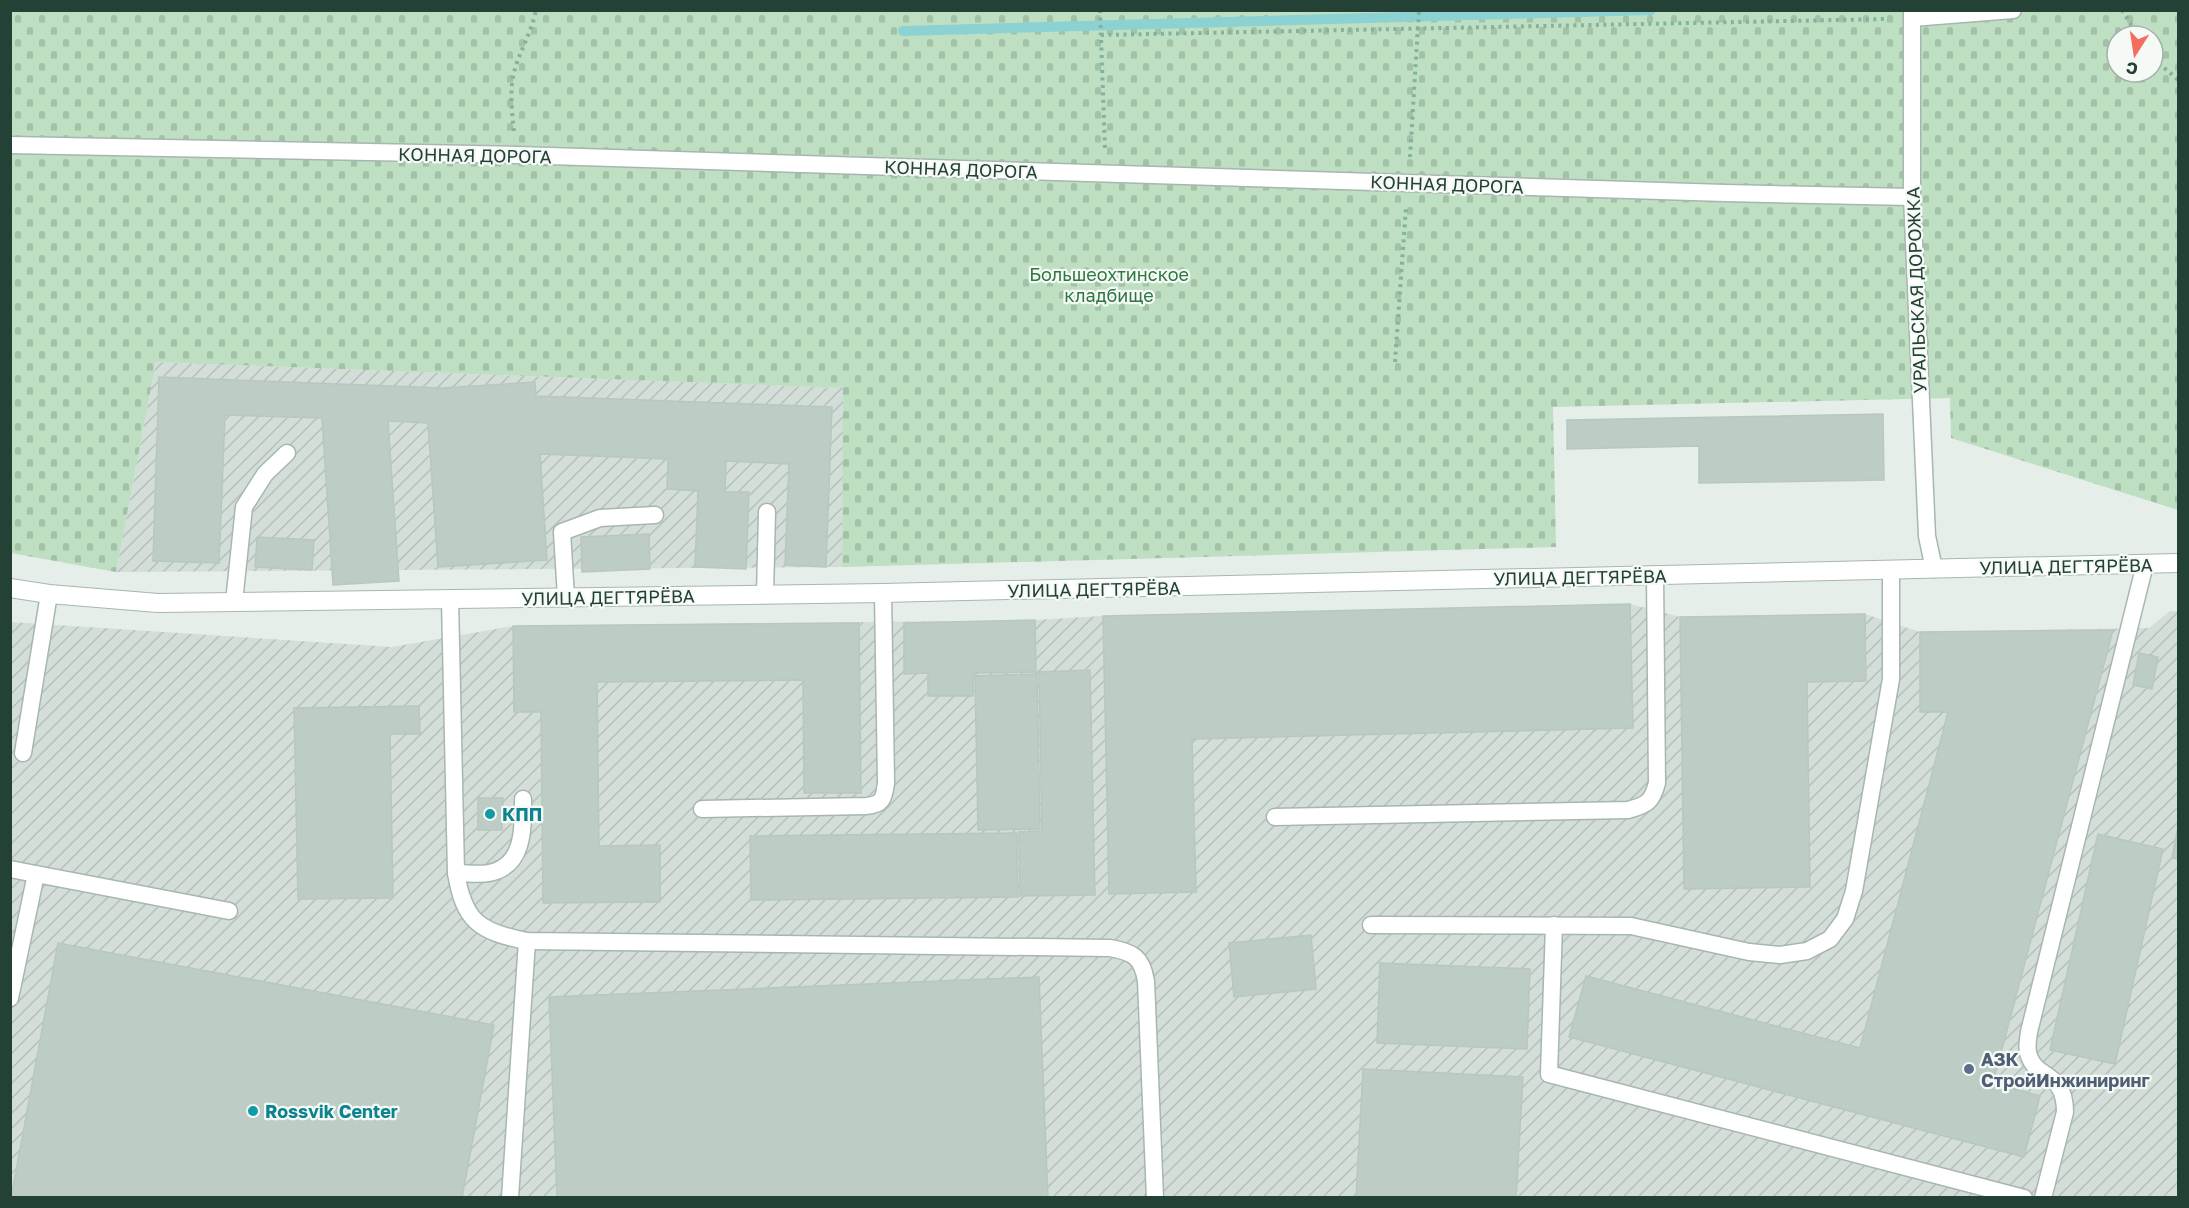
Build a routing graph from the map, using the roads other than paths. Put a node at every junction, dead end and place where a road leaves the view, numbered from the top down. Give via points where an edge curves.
1 (2013, 10) edge
2 (1912, 14) edge
3 (10, 145) edge
4 (1912, 196) junction
5 (287, 453) dead end
6 (767, 512) dead end
7 (655, 515) dead end
8 (2178, 563) edge
9 (2145, 564) junction
10 (1934, 568) junction
11 (1891, 570) junction
12 (1655, 575) junction
13 (10, 588) edge
14 (883, 593) junction
15 (49, 594) junction
16 (765, 595) junction
17 (566, 597) junction
18 (450, 599) junction
19 (234, 602) junction
20 (23, 753) dead end
21 (524, 799) dead end
22 (702, 809) dead end
23 (1275, 817) dead end
24 (10, 868) edge
25 (456, 873) junction
26 (36, 874) junction
27 (229, 911) dead end
28 (1371, 925) dead end
29 (1554, 925) junction
30 (527, 941) junction
31 (10, 998) edge
32 (510, 1197) edge
33 (1155, 1197) edge
34 (2024, 1197) edge
35 (2043, 1197) edge

1 - 2 lane
2 - 4 lane, УРАЛЬСКАЯ ДОРОЖКА
3 - 4 lane, КОННАЯ ДОРОГА via 517,155
4 - 10 lane, УРАЛЬСКАЯ ДОРОЖКА via 1928,536
5 - 19 lane via 265,474 244,507
6 - 16 lane
7 - 17 lane via 600,518 562,532
8 - 9 street, УЛИЦА ДЕГТЯРЁВА
9 - 10 street, УЛИЦА ДЕГТЯРЁВА
9 - 35 lane via 2029,1032 2028,1055 2053,1078 2065,1100
10 - 11 street, УЛИЦА ДЕГТЯРЁВА
11 - 12 street, УЛИЦА ДЕГТЯРЁВА
11 - 29 lane via 1891,679 1854,891 1845,919 1830,939 1807,951 1780,955 1631,926
12 - 14 street, УЛИЦА ДЕГТЯРЁВА
12 - 23 lane via 1657,783 1653,797 1643,806 1628,810
13 - 15 street, УЛИЦА ДЕГТЯРЁВА
14 - 16 street, УЛИЦА ДЕГТЯРЁВА
14 - 22 lane via 886,783 882,800 866,806
15 - 19 street, УЛИЦА ДЕГТЯРЁВА via 158,603
15 - 20 lane
16 - 17 street, УЛИЦА ДЕГТЯРЁВА
17 - 18 street, УЛИЦА ДЕГТЯРЁВА
18 - 19 street, УЛИЦА ДЕГТЯРЁВА
18 - 25 lane
21 - 25 lane via 522,842 511,861 489,873
24 - 26 lane
25 - 30 lane via 460,899 470,916 505,937
26 - 27 lane
26 - 31 lane
28 - 29 lane
29 - 34 lane via 1549,1074
30 - 32 lane
30 - 33 lane via 1124,950 1136,956 1144,967 1146,981

